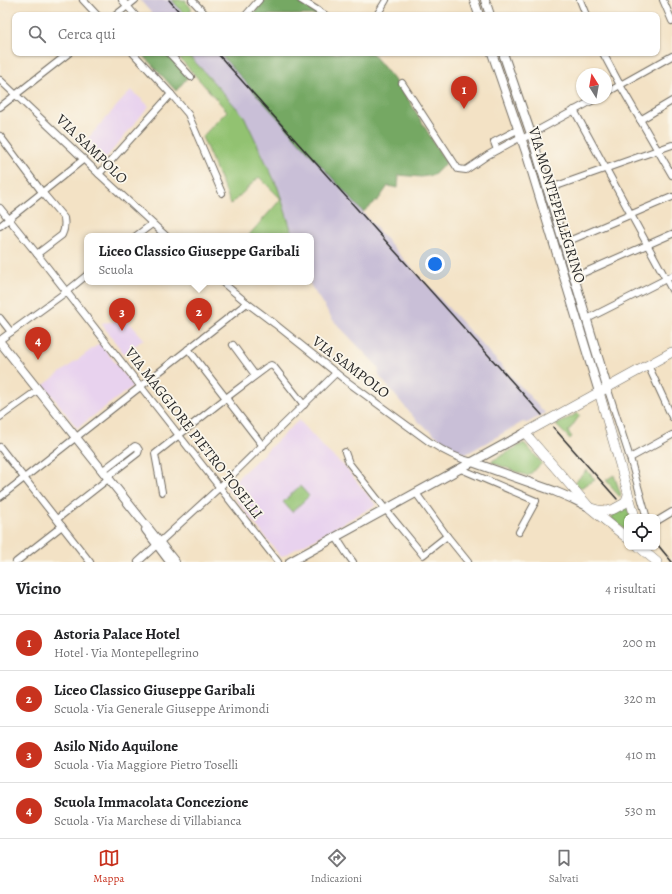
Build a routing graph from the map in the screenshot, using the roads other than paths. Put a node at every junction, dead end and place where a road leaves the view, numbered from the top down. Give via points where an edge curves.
1 (83, 0) edge
2 (122, 0) edge
3 (192, 0) edge
4 (259, 0) edge
5 (301, 0) edge
6 (386, 0) edge
7 (474, 0) edge
8 (485, 0) edge
9 (580, 0) edge
10 (663, 0) edge
11 (131, 3) edge
12 (94, 12) edge
13 (120, 12) edge
14 (203, 12) edge
15 (249, 12) edge
16 (320, 12) edge
17 (379, 12) edge
18 (477, 12) edge
19 (489, 12) edge
20 (585, 12) edge
21 (672, 21) edge
22 (65, 56) edge
23 (136, 56) edge
24 (172, 56) edge
25 (493, 56) edge
26 (504, 56) edge
27 (605, 56) edge
28 (672, 56) edge
29 (190, 77) dead end
30 (0, 80) edge
31 (402, 83) dead end
32 (620, 85) junction
33 (612, 90) edge
34 (171, 94) junction
35 (16, 95) junction
36 (672, 101) edge
37 (586, 104) edge
38 (0, 107) edge
39 (574, 110) junction
40 (640, 120) junction
41 (518, 129) junction
42 (531, 134) junction
43 (0, 136) edge
44 (522, 138) junction
45 (672, 145) edge
46 (497, 150) junction
47 (658, 150) junction
48 (84, 159) junction
49 (606, 168) junction
50 (100, 173) junction
51 (672, 175) edge
52 (548, 189) junction
53 (42, 192) junction
54 (222, 193) dead end
55 (672, 197) edge
56 (0, 208) edge
57 (631, 215) junction
58 (9, 219) junction
59 (152, 224) junction
60 (0, 226) edge
61 (140, 233) edge
62 (162, 233) edge
63 (672, 234) edge
64 (564, 243) junction
65 (647, 245) junction
66 (37, 254) junction
67 (574, 277) junction
68 (84, 278) edge
69 (669, 278) edge
70 (226, 285) edge
71 (672, 290) edge
72 (66, 292) junction
73 (247, 303) junction
74 (0, 318) edge
75 (587, 319) junction
76 (11, 332) junction
77 (0, 341) edge
78 (0, 346) edge
79 (233, 346) dead end
80 (188, 349) junction
81 (672, 352) edge
82 (600, 364) junction
83 (648, 365) junction
84 (591, 366) junction
85 (336, 373) junction
86 (255, 375) junction
87 (141, 386) junction
88 (608, 390) junction
89 (37, 391) junction
90 (599, 392) junction
91 (226, 398) junction
92 (304, 406) junction
93 (672, 417) edge
94 (0, 418) edge
95 (525, 433) junction
96 (672, 435) edge
97 (179, 436) junction
98 (74, 438) junction
99 (262, 446) junction
100 (0, 447) edge
101 (345, 452) dead end
102 (630, 458) junction
103 (472, 462) junction
104 (461, 469) junction
105 (106, 477) junction
106 (24, 478) junction
107 (220, 487) junction
108 (162, 492) dead end
109 (416, 493) junction
110 (628, 495) junction
111 (0, 497) edge
112 (590, 508) junction
113 (386, 510) junction
114 (672, 512) edge
115 (634, 514) edge
116 (646, 514) edge
117 (57, 519) junction
118 (660, 519) edge
119 (62, 526) junction
120 (519, 532) dead end
121 (447, 536) junction
122 (624, 536) edge
123 (336, 537) junction
124 (158, 544) junction
125 (642, 550) edge
126 (650, 550) edge
127 (16, 562) edge
128 (90, 562) edge
129 (138, 562) edge
130 (170, 562) edge
131 (175, 562) edge
132 (278, 562) edge
133 (290, 562) edge
134 (353, 562) edge
135 (468, 562) edge
136 (658, 562) edge

1 - 12 street
2 - 11 street
3 - 14 street
4 - 15 street
5 - 16 street
6 - 17 street
7 - 18 street
8 - 19 street
9 - 20 street
10 - 21 street
11 - 13 street
22 - 35 street
23 - 34 street
24 - 29 street
25 - 41 street, VIA MONTEPELLEGRINO
26 - 42 street, VIA MONTEPELLEGRINO
27 - 32 street
28 - 32 street
30 - 35 street, VIA SAMPOLO
31 - 46 street via 458,169 466,170
32 - 33 street
32 - 40 street
34 - 50 street
34 - 54 street via 188,114
35 - 38 street
35 - 48 street, VIA SAMPOLO
36 - 40 street
37 - 39 street
39 - 42 street
39 - 49 street
40 - 47 street
41 - 44 street, VIA MONTEPELLEGRINO
41 - 46 street via 494,142
42 - 44 street
42 - 52 street, VIA MONTEPELLEGRINO
43 - 53 street
44 - 46 street
44 - 84 street, VIA MONTEPELLEGRINO
45 - 47 street
47 - 49 street
47 - 51 street
48 - 50 street, VIA SAMPOLO
48 - 53 street
49 - 52 street
49 - 57 street
50 - 59 street, VIA SAMPOLO
52 - 64 street, VIA MONTEPELLEGRINO
53 - 58 street
53 - 66 street via 64,218 64,231
55 - 57 street
56 - 58 street, VIA MAGGIORE PIETRO TOSELLI
57 - 64 street
57 - 65 street
58 - 60 street
58 - 66 street, VIA MAGGIORE PIETRO TOSELLI
59 - 61 street
59 - 62 street, VIA SAMPOLO
63 - 65 street
64 - 67 street, VIA MONTEPELLEGRINO
65 - 67 street
65 - 69 street
66 - 72 street, VIA MAGGIORE PIETRO TOSELLI
67 - 75 street, VIA MONTEPELLEGRINO
68 - 72 street
69 - 71 street
69 - 75 street
70 - 73 street, VIA SAMPOLO
72 - 76 street
72 - 87 street, VIA MAGGIORE PIETRO TOSELLI
73 - 80 street
73 - 85 street, VIA SAMPOLO
74 - 76 street
75 - 82 street, VIA MONTEPELLEGRINO
76 - 77 street
77 - 89 street
78 - 89 street
79 - 86 street
80 - 87 street
80 - 91 street
81 - 83 main road
82 - 84 street
82 - 88 street, VIA MONTEPELLEGRINO
83 - 88 main road
83 - 93 street
84 - 90 street, VIA MONTEPELLEGRINO
85 - 92 street
85 - 103 street, VIA SAMPOLO via 445,452
86 - 91 street
86 - 92 street via 271,365
87 - 97 street, VIA MAGGIORE PIETRO TOSELLI
87 - 98 street
88 - 90 main road
88 - 102 street
89 - 94 street
89 - 98 street
90 - 95 main road
90 - 110 main road
91 - 97 street
91 - 99 street
92 - 99 street
95 - 103 street
95 - 112 main road
96 - 102 street
97 - 107 street, VIA MAGGIORE PIETRO TOSELLI
97 - 108 street via 155,454
98 - 105 street
98 - 106 street
99 - 107 street
100 - 106 street
101 - 113 street via 349,463
102 - 116 street
103 - 104 street
103 - 112 street via 554,491
104 - 109 street
104 - 120 street via 536,501
105 - 105 street via 138,453 137,447 135,446
105 - 117 street
105 - 124 street
106 - 111 street
106 - 117 street
107 - 124 street
107 - 132 street, VIA MAGGIORE PIETRO TOSELLI
109 - 113 street
109 - 121 street
110 - 112 main road via 625,503 614,509 607,511
110 - 115 main road
112 - 122 main road
113 - 121 street via 423,555
113 - 123 street
114 - 118 street
117 - 119 street
119 - 127 street
119 - 128 street
121 - 135 street
123 - 133 street
123 - 134 street
124 - 129 street
124 - 130 street
124 - 131 street
125 - 136 main road
126 - 136 main road

